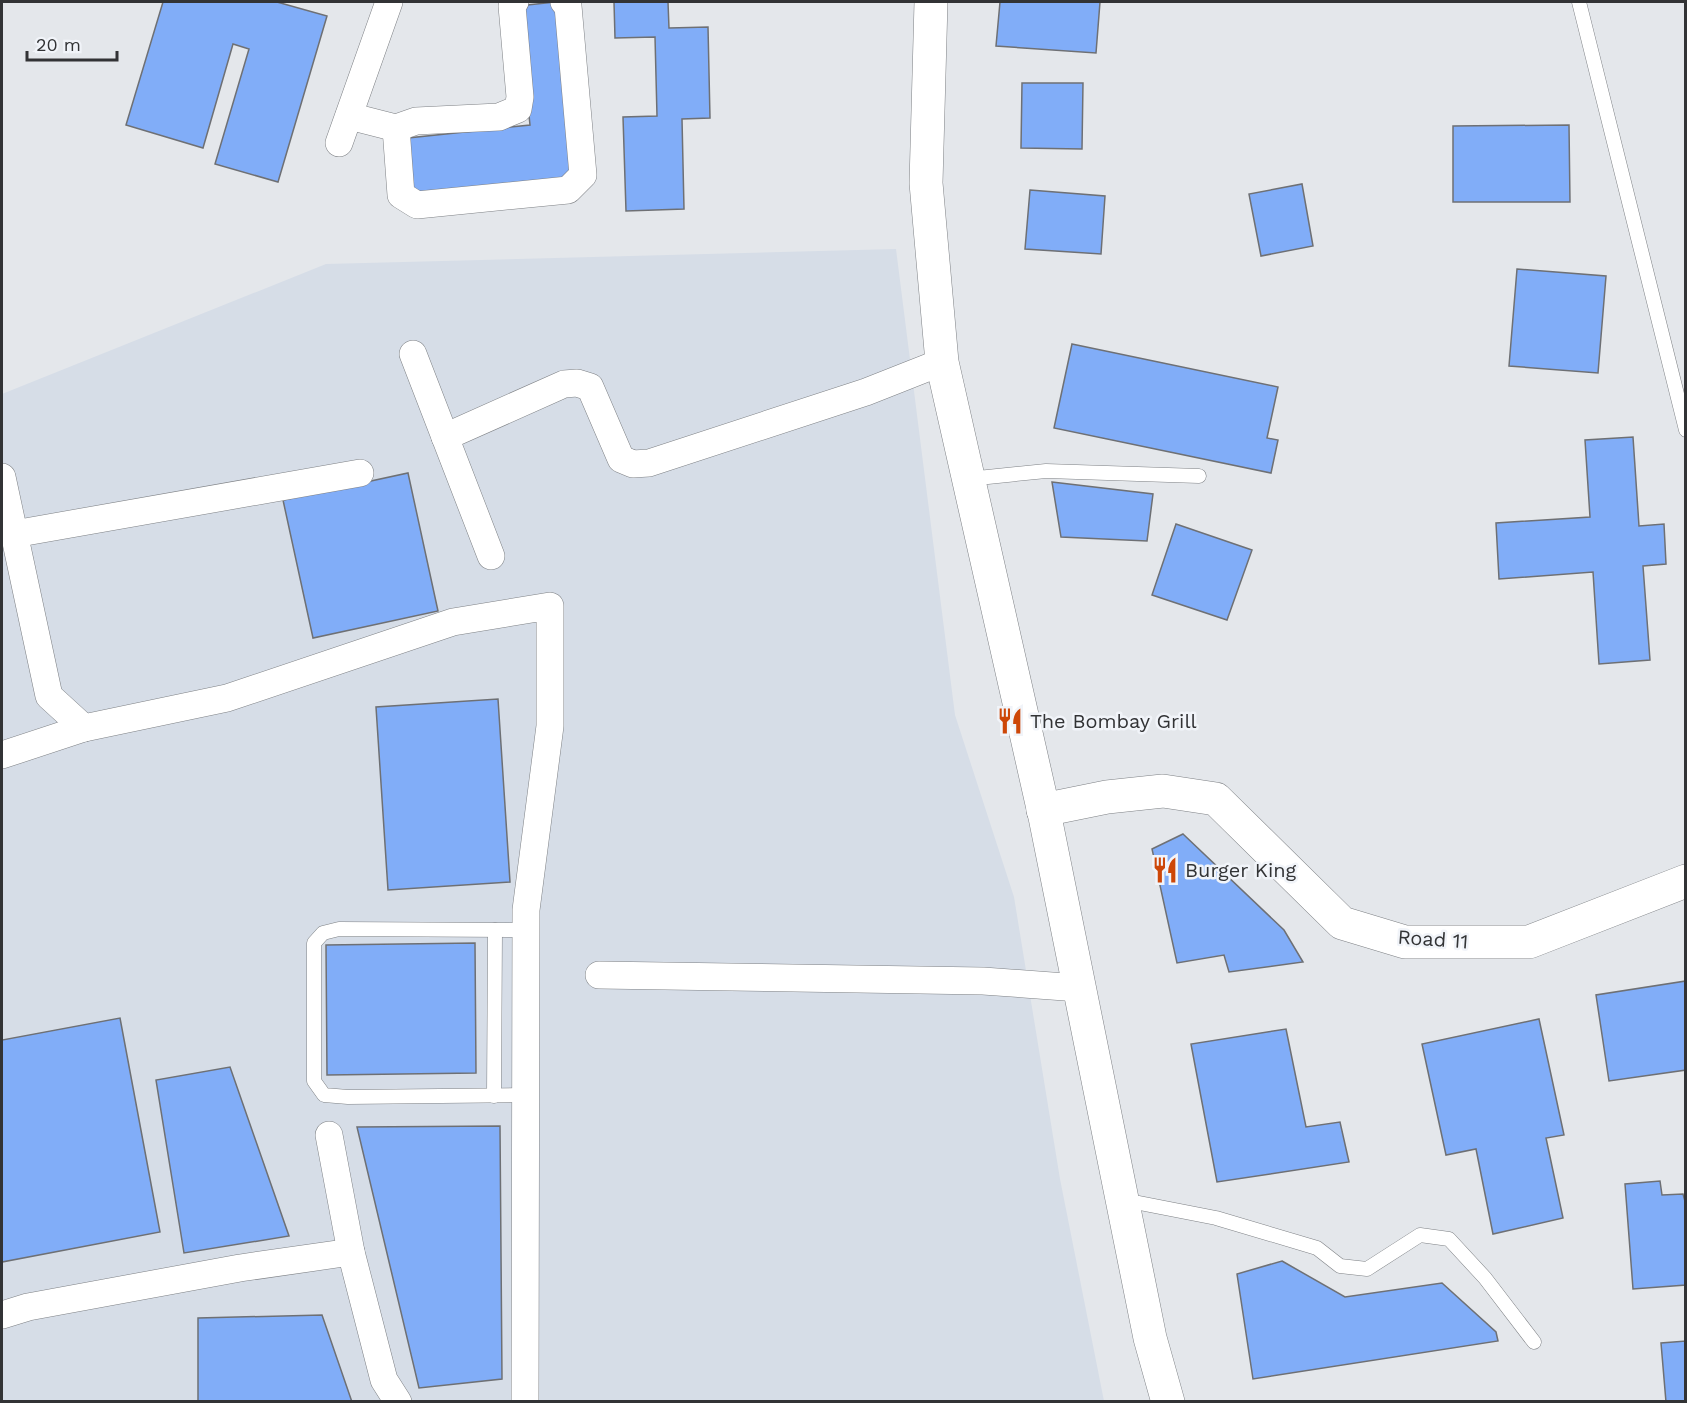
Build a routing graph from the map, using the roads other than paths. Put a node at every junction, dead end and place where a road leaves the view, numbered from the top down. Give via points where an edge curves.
1 (389, 2) edge
2 (515, 2) edge
3 (564, 2) edge
4 (931, 2) edge
5 (1579, 2) edge
6 (349, 116) junction
7 (396, 128) junction
8 (339, 143) dead end
9 (412, 354) dead end
10 (942, 362) junction
11 (1686, 430) edge
12 (445, 437) junction
13 (360, 473) dead end
14 (1199, 476) dead end
15 (2, 477) edge
16 (968, 479) junction
17 (14, 534) junction
18 (491, 556) dead end
19 (84, 728) junction
20 (2, 755) edge
21 (1043, 810) junction
22 (1686, 881) edge
23 (495, 930) junction
24 (526, 930) junction
25 (599, 975) dead end
26 (1079, 988) junction
27 (526, 1095) junction
28 (494, 1096) junction
29 (329, 1136) dead end
30 (1122, 1199) junction
31 (351, 1252) junction
32 (2, 1315) edge
33 (1534, 1342) dead end
34 (398, 1401) edge
35 (525, 1401) edge
36 (1168, 1401) edge

1 - 6 street
2 - 7 street via 512,6 518,110 499,117 416,121
3 - 7 street via 568,6 583,175 568,190 417,205 400,195
4 - 10 main road via 926,183
5 - 11 lane
6 - 7 street
6 - 8 street
9 - 12 street
10 - 12 street via 866,392 649,463 633,465 621,459 590,387 577,383 564,384
10 - 16 main road
12 - 18 street
13 - 17 street
14 - 16 lane via 1046,471
15 - 17 street
16 - 21 main road
17 - 19 street via 49,696
19 - 20 street
19 - 24 street via 227,698 453,622 550,606 550,726
21 - 22 main road, Road 11 via 1163,791 1216,799 1342,923 1406,942 1529,942
21 - 26 main road
23 - 24 lane
23 - 28 lane
23 - 28 lane via 339,929 323,933 314,943 314,1080 324,1095
24 - 27 street
25 - 26 street via 983,981
26 - 30 main road
27 - 28 lane
27 - 35 street
29 - 31 street
30 - 33 lane via 1216,1218 1317,1248 1340,1266 1367,1269 1420,1235 1449,1239
30 - 36 main road via 1150,1338
31 - 32 street via 216,1272
31 - 34 street via 384,1380

